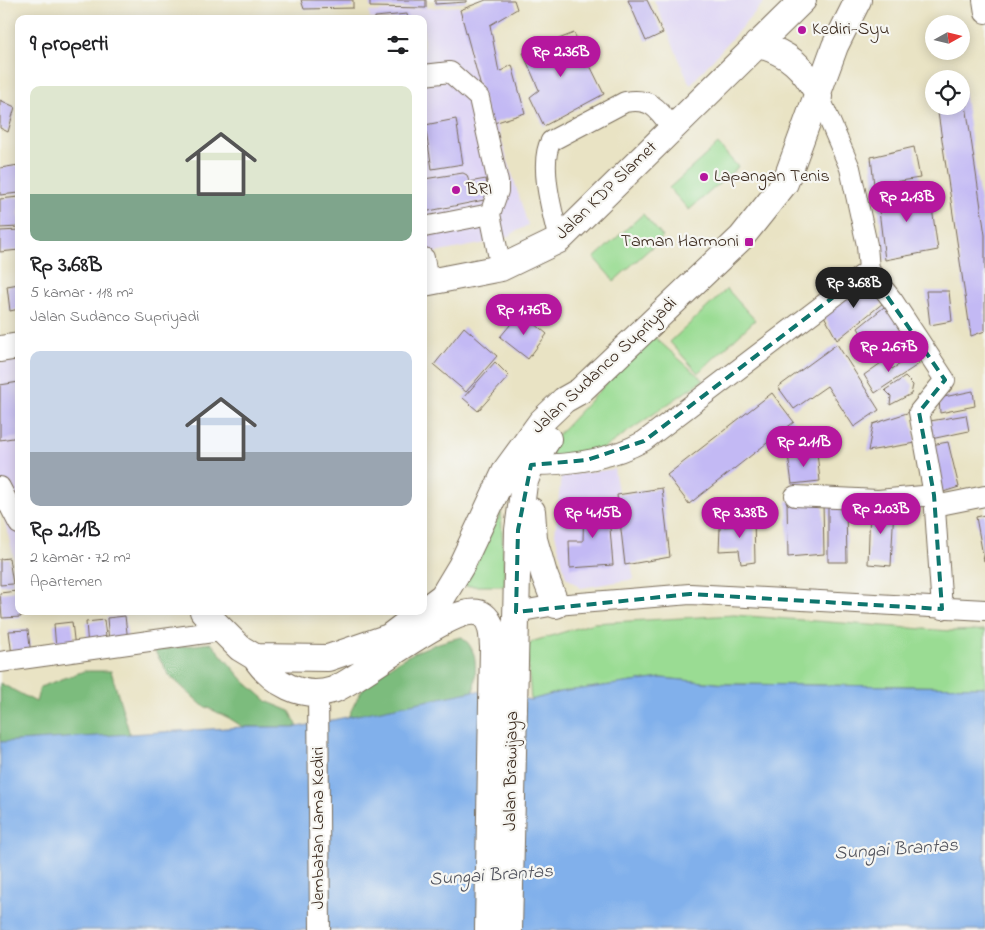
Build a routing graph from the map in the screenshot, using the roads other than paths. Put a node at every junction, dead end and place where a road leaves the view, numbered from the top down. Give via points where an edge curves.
1 (803, 0) edge
2 (858, 0) edge
3 (983, 0) edge
4 (985, 13) edge
5 (757, 44) junction
6 (427, 75) edge
7 (819, 96) junction
8 (672, 128) junction
9 (490, 214) junction
10 (427, 226) edge
11 (559, 240) junction
12 (501, 268) junction
13 (869, 270) junction
14 (427, 274) edge
15 (15, 347) edge
16 (0, 349) edge
17 (580, 391) junction
18 (527, 474) junction
19 (0, 487) edge
20 (795, 496) dead end
21 (985, 496) edge
22 (935, 500) junction
23 (15, 516) edge
24 (556, 605) junction
25 (427, 608) edge
26 (942, 609) junction
27 (985, 610) edge
28 (516, 612) junction
29 (206, 615) edge
30 (418, 615) edge
31 (220, 631) junction
32 (504, 647) junction
33 (255, 657) junction
34 (0, 662) edge
35 (318, 693) junction
36 (320, 930) edge
37 (488, 930) edge
38 (509, 930) edge

1 - 5 main road, Jalan KDP Slamet
2 - 7 main road, Jalan Sudanco Supriyadi via 835,46
3 - 4 street
5 - 7 main road via 790,58 802,68
5 - 8 main road, Jalan KDP Slamet
6 - 9 street via 450,72 479,98 498,182
7 - 13 street via 850,168 867,245
7 - 17 main road, Jalan Sudanco Supriyadi via 785,183 741,238
8 - 11 main road, Jalan KDP Slamet
8 - 11 street via 659,110 647,101 637,100 625,102 551,141 546,154 550,207
9 - 10 street
9 - 12 street
11 - 12 main road, Jalan KDP Slamet
12 - 14 main road, Jalan KDP Slamet
13 - 18 street via 644,441 587,460
13 - 22 street via 945,380 919,412
15 - 16 main road
17 - 18 main road via 572,409
17 - 25 main road, Jalan Sudanco Supriyadi via 564,400 541,422 506,470 461,566 443,596
18 - 24 main road via 534,539
18 - 28 main road, Jalan Brawijaya via 518,530
19 - 23 street
20 - 22 street
21 - 22 street
22 - 26 street
24 - 26 street via 690,594
24 - 28 street
26 - 27 street
28 - 32 main road, Jalan Brawijaya
29 - 31 main road
30 - 33 main road, Jalan Sudanco Supriyadi via 389,637 328,658
31 - 33 main road
31 - 34 street
32 - 35 main road via 492,633 488,620 475,612 445,621 356,679
32 - 37 main road, Jalan Brawijaya
32 - 38 main road, Jalan Brawijaya
33 - 35 main road via 266,673 280,683 295,690
35 - 36 street, Jembatan Lama Kediri

